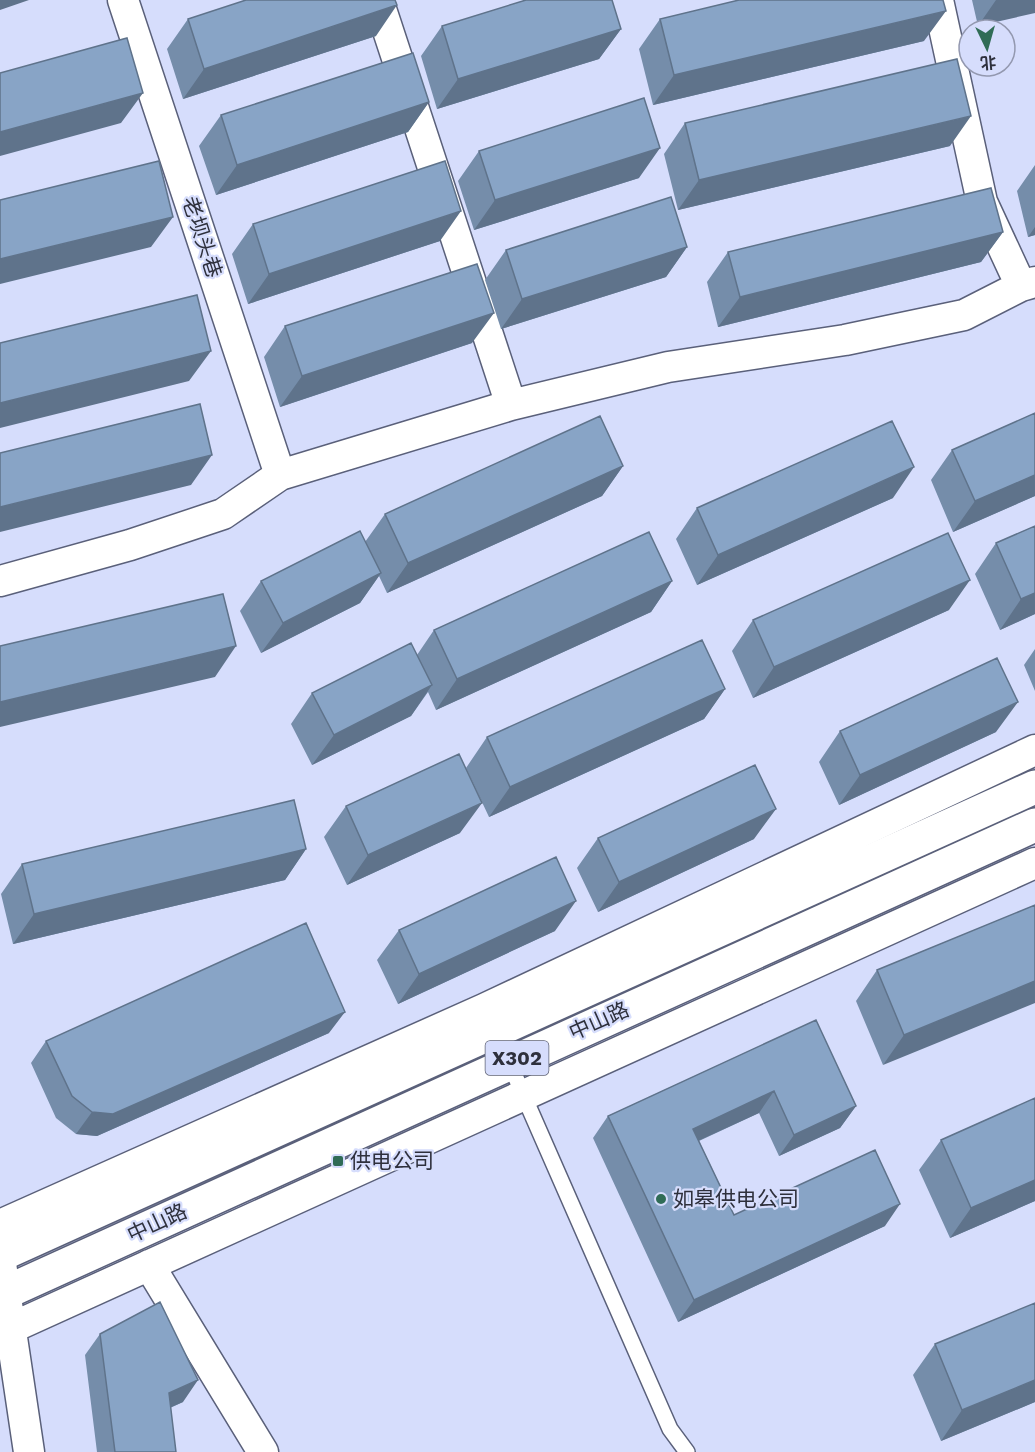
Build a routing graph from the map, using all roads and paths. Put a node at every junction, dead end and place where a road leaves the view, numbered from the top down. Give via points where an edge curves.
1 (123, 0) edge
2 (378, 0) edge
3 (938, 0) edge
4 (1028, 284) edge
5 (511, 405) junction
6 (280, 475) junction
7 (0, 581) edge
8 (1035, 750) edge
9 (1035, 787) edge
10 (1035, 825) edge
11 (1035, 862) edge
12 (509, 1062) junction
13 (525, 1096) junction
14 (0, 1226) edge
15 (0, 1256) edge
16 (149, 1265) junction
17 (3, 1294) edge
18 (6, 1330) edge
19 (28, 1452) edge
20 (263, 1452) edge
21 (687, 1452) edge

1 - 6 street, 老坝头巷
2 - 5 street
3 - 4 street via 982,202
4 - 5 street via 964,315 845,340 668,367
5 - 6 street
6 - 7 street via 223,514
8 - 14 street via 484,1009
9 - 15 main road, 中山路 / X302
10 - 12 main road, 中山路 / X302
11 - 13 street
12 - 13 lane
12 - 17 main road, 中山路 / X302
13 - 16 street
13 - 21 lane via 670,1429
15 - 17 street
16 - 18 street
16 - 20 street
17 - 18 street
18 - 19 street

